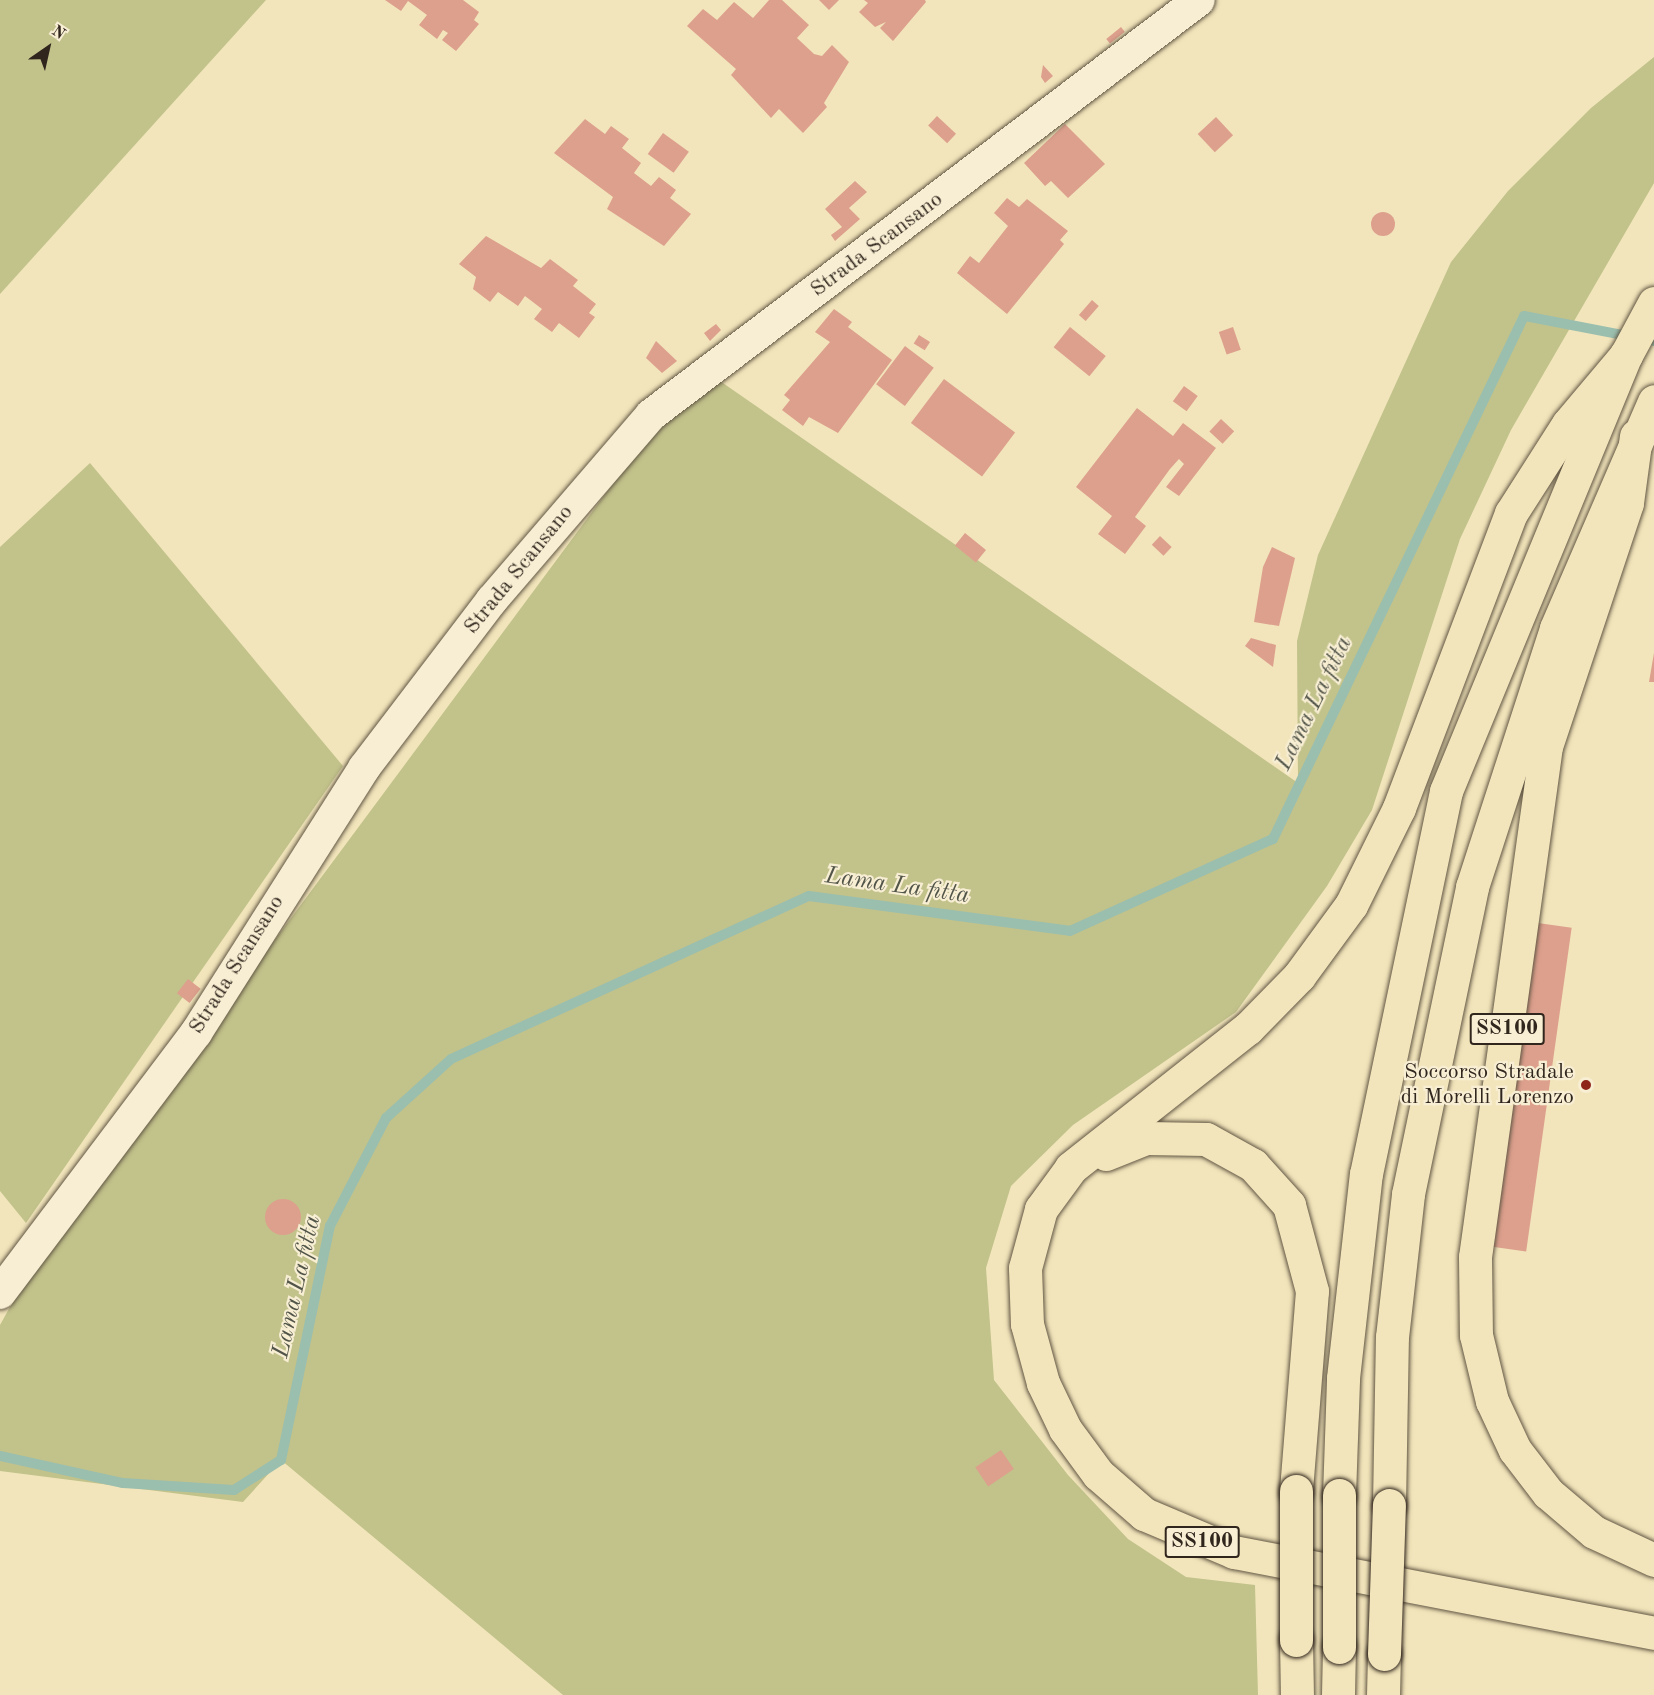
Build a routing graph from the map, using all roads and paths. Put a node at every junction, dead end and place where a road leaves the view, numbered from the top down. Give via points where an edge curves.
1 (1199, 0) edge
2 (1654, 303) edge
3 (1626, 355) junction
4 (1647, 415) edge
5 (1071, 1168) junction
6 (0, 1293) edge
7 (1654, 1560) edge
8 (1654, 1633) edge
9 (1297, 1695) edge
10 (1338, 1695) edge
11 (1383, 1695) edge

1 - 6 street, Strada Scansano via 651,415 492,600 364,768 196,1033
2 - 3 highway, SS100
3 - 5 highway, SS100 via 1568,424 1511,513 1399,808 1351,905 1299,976 1248,1028
3 - 10 highway, SS100, bridge via 1446,791 1366,1174 1343,1378
4 - 7 highway, SS100 via 1627,503 1546,746 1475,1257 1476,1335 1491,1401 1515,1450 1548,1493 1594,1532
4 - 11 highway, SS100, bridge via 1556,628 1472,887 1408,1194 1392,1337
5 - 8 highway, SS100 via 1041,1209 1024,1268 1027,1324 1043,1383 1065,1429 1098,1474 1144,1514 1234,1552
5 - 9 highway, bridge via 1146,1138 1206,1138 1253,1165 1289,1205 1312,1291 1296,1491

